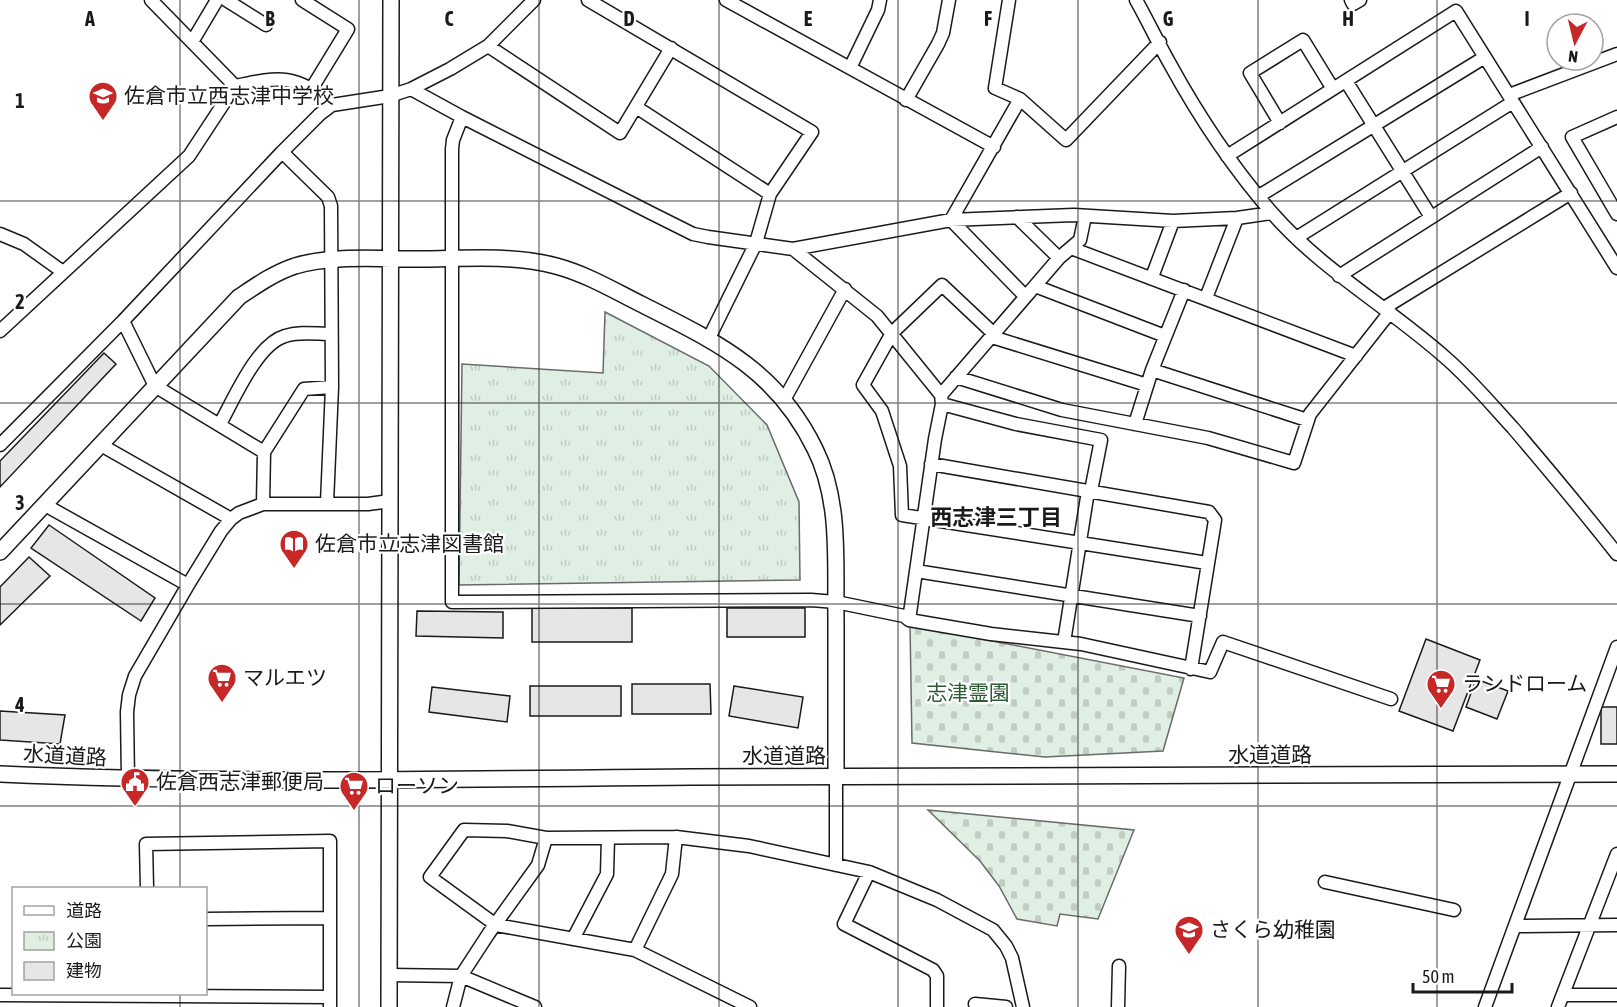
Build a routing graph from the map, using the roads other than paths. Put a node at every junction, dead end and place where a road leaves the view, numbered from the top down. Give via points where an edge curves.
1 (150, 0) edge
2 (217, 0) edge
3 (226, 0) edge
4 (302, 0) edge
5 (391, 0) edge
6 (534, 0) edge
7 (588, 0) edge
8 (880, 0) edge
9 (949, 0) edge
10 (1009, 0) edge
11 (1136, 0) edge
12 (1351, 0) edge
13 (1360, 0) edge
14 (732, 2) edge
15 (266, 25) dead end
16 (192, 42) junction
17 (1160, 42) junction
18 (488, 46) junction
19 (671, 48) junction
20 (1617, 54) edge
21 (1485, 57) junction
22 (850, 68) junction
23 (1346, 81) junction
24 (235, 86) junction
25 (312, 88) junction
26 (411, 89) junction
27 (1334, 89) junction
28 (390, 96) junction
29 (1511, 98) junction
30 (1020, 99) junction
31 (906, 100) junction
32 (332, 105) junction
33 (636, 107) junction
34 (462, 117) junction
35 (1617, 117) edge
36 (1280, 123) junction
37 (1373, 126) junction
38 (994, 147) junction
39 (1542, 147) junction
40 (282, 152) junction
41 (1227, 156) junction
42 (1402, 172) junction
43 (1571, 193) junction
44 (770, 194) junction
45 (1259, 196) junction
46 (1272, 213) junction
47 (1617, 214) edge
48 (1085, 216) junction
49 (1017, 217) junction
50 (1431, 217) junction
51 (1237, 218) junction
52 (951, 220) junction
53 (1173, 221) junction
54 (0, 234) edge
55 (1296, 238) junction
56 (756, 243) junction
57 (1071, 248) junction
58 (793, 249) junction
59 (1059, 258) junction
60 (390, 259) junction
61 (451, 259) junction
62 (330, 260) junction
63 (1617, 268) edge
64 (63, 272) junction
65 (1339, 276) junction
66 (1152, 278) junction
67 (1035, 286) junction
68 (845, 289) junction
69 (1184, 290) junction
70 (1025, 296) junction
71 (1206, 298) junction
72 (1387, 310) junction
73 (123, 321) junction
74 (0, 331) edge
75 (892, 333) junction
76 (332, 334) junction
77 (993, 335) junction
78 (1165, 336) junction
79 (709, 338) junction
80 (1356, 356) junction
81 (1152, 370) junction
82 (956, 377) junction
83 (1147, 385) junction
84 (155, 386) junction
85 (332, 387) junction
86 (784, 400) junction
87 (942, 400) junction
88 (1307, 420) junction
89 (220, 424) junction
90 (1135, 424) junction
91 (0, 445) edge
92 (101, 445) junction
93 (264, 452) junction
94 (932, 464) junction
95 (1089, 491) junction
96 (390, 501) junction
97 (327, 503) junction
98 (264, 504) junction
99 (45, 505) junction
100 (924, 518) junction
101 (231, 519) junction
102 (1080, 543) junction
103 (1, 549) edge
104 (1617, 554) edge
105 (1207, 563) junction
106 (916, 571) junction
107 (188, 585) junction
108 (1072, 596) junction
109 (836, 602) junction
110 (1200, 616) junction
111 (909, 620) junction
112 (1064, 642) junction
113 (1617, 647) edge
114 (1191, 669) junction
115 (1391, 699) dead end
116 (0, 774) edge
117 (1569, 774) junction
118 (1617, 774) edge
119 (836, 776) junction
120 (128, 779) junction
121 (390, 780) junction
122 (676, 837) junction
123 (546, 838) junction
124 (608, 838) junction
125 (1617, 854) edge
126 (836, 865) junction
127 (869, 872) junction
128 (1324, 882) dead end
129 (147, 887) edge
130 (1454, 910) dead end
131 (330, 918) junction
132 (207, 919) edge
133 (496, 925) junction
134 (1588, 925) junction
135 (1617, 925) edge
136 (1515, 926) junction
137 (573, 939) junction
138 (635, 950) junction
139 (1119, 966) dead end
140 (389, 975) junction
141 (461, 976) junction
142 (1617, 994) edge
143 (0, 995) edge
144 (1563, 995) junction
145 (147, 999) edge
146 (82, 1001) edge
147 (330, 1002) edge
148 (975, 1004) dead end
149 (389, 1007) edge
150 (453, 1007) edge
151 (535, 1007) edge
152 (750, 1007) edge
153 (937, 1007) edge
154 (1006, 1007) edge
155 (1023, 1007) edge
156 (1118, 1007) edge
157 (1485, 1007) edge
158 (1558, 1007) edge

1 - 16 street
2 - 16 street
3 - 15 street
4 - 25 street via 348,29
5 - 28 street
6 - 18 street
7 - 19 street
8 - 22 street
9 - 31 street via 940,39
10 - 30 street via 995,88
11 - 17 street
12 - 13 street via 1353,4
14 - 22 street
16 - 24 street
17 - 30 street via 1066,140
17 - 41 street
18 - 26 street
18 - 33 street via 620,133
19 - 33 street
19 - 44 street via 812,132
20 - 29 street
21 - 23 street via 1456,11
21 - 29 street
21 - 37 street
22 - 31 street
23 - 27 street
23 - 37 street
24 - 25 street via 266,79 292,80
24 - 64 street via 189,156
25 - 32 street
26 - 28 street
26 - 34 street
27 - 36 street
27 - 36 street via 1303,40 1267,62 1250,74
28 - 32 street
28 - 60 street
29 - 39 street
29 - 42 street
30 - 38 street
31 - 38 street
32 - 40 street
33 - 44 street
34 - 56 street via 693,234
34 - 61 street via 452,149
35 - 47 street via 1572,137
36 - 41 street
37 - 42 street
37 - 45 street
38 - 52 street
39 - 43 street
39 - 50 street
40 - 62 street via 328,197
40 - 73 street
41 - 45 street
42 - 50 street
42 - 55 street
43 - 63 street
43 - 72 street
44 - 56 street
45 - 46 street
46 - 51 street
46 - 55 street
48 - 49 street
48 - 53 street
48 - 57 street via 1080,240
49 - 52 street
49 - 59 street
50 - 65 street
51 - 53 street
51 - 71 street
52 - 58 street
52 - 70 street
53 - 66 street
54 - 64 street via 24,243
55 - 65 street
56 - 58 street
56 - 79 street
57 - 59 street
57 - 66 street
58 - 68 street
59 - 67 street
60 - 61 street
60 - 62 street
60 - 96 street
61 - 79 street via 530,261 556,266 583,275
61 - 109 street via 452,602
62 - 76 street
62 - 84 street via 296,266 239,297
64 - 74 street
65 - 72 street
66 - 69 street
67 - 70 street
67 - 78 street
68 - 75 street
68 - 86 street
69 - 71 street
69 - 78 street
70 - 77 street
71 - 80 street
72 - 80 street
72 - 104 street via 1472,382 1552,472
73 - 84 street
73 - 91 street
75 - 77 street via 942,285
75 - 87 street
75 - 100 street via 863,385 882,411 900,466 902,515
76 - 85 street
76 - 89 street via 295,334 271,343 258,357
77 - 82 street
77 - 83 street
78 - 81 street
79 - 86 street via 752,367
80 - 88 street
81 - 83 street
81 - 88 street
82 - 87 street
82 - 90 street via 1062,410
83 - 90 street
84 - 89 street
84 - 92 street
85 - 93 street via 304,389
85 - 97 street
86 - 109 street via 811,441 826,475 836,535
87 - 94 street
87 - 95 street via 1016,424 1101,440
88 - 90 street via 1294,463 1208,438
89 - 93 street
92 - 99 street
92 - 101 street
93 - 98 street
94 - 95 street
94 - 100 street
95 - 102 street
95 - 105 street via 1209,512 1215,520
96 - 97 street
96 - 121 street
97 - 98 street
98 - 101 street
99 - 103 street
99 - 107 street
100 - 102 street
100 - 106 street
101 - 107 street
102 - 105 street
102 - 108 street
105 - 110 street
106 - 108 street
106 - 111 street
107 - 120 street via 135,676 129,695
108 - 110 street
108 - 112 street
109 - 111 street
109 - 119 street
110 - 114 street
111 - 112 street
112 - 114 street
113 - 117 street
114 - 115 street via 1210,672 1223,642
116 - 120 street, 水道道路
117 - 118 street, 水道道路
117 - 119 street, 水道道路
117 - 136 street
119 - 121 street, 水道道路
119 - 126 street
120 - 121 street, 水道道路
121 - 140 street
122 - 124 street
122 - 126 street via 749,846
122 - 138 street via 672,874
123 - 124 street
123 - 133 street via 538,865
123 - 133 street via 507,831 464,830 430,878
124 - 137 street via 607,874
125 - 134 street
126 - 127 street
127 - 153 street via 844,924 933,970 938,976
127 - 155 street via 938,900 993,930 1012,958
128 - 130 street
129 - 131 street via 147,844 330,842
131 - 132 street
131 - 147 street
133 - 137 street
133 - 141 street
134 - 135 street
134 - 136 street
134 - 144 street
136 - 157 street
137 - 138 street
138 - 152 street
139 - 156 street
140 - 141 street
140 - 149 street
141 - 150 street
141 - 151 street
142 - 144 street
143 - 146 street
144 - 158 street
145 - 146 street
145 - 147 street
148 - 154 street

